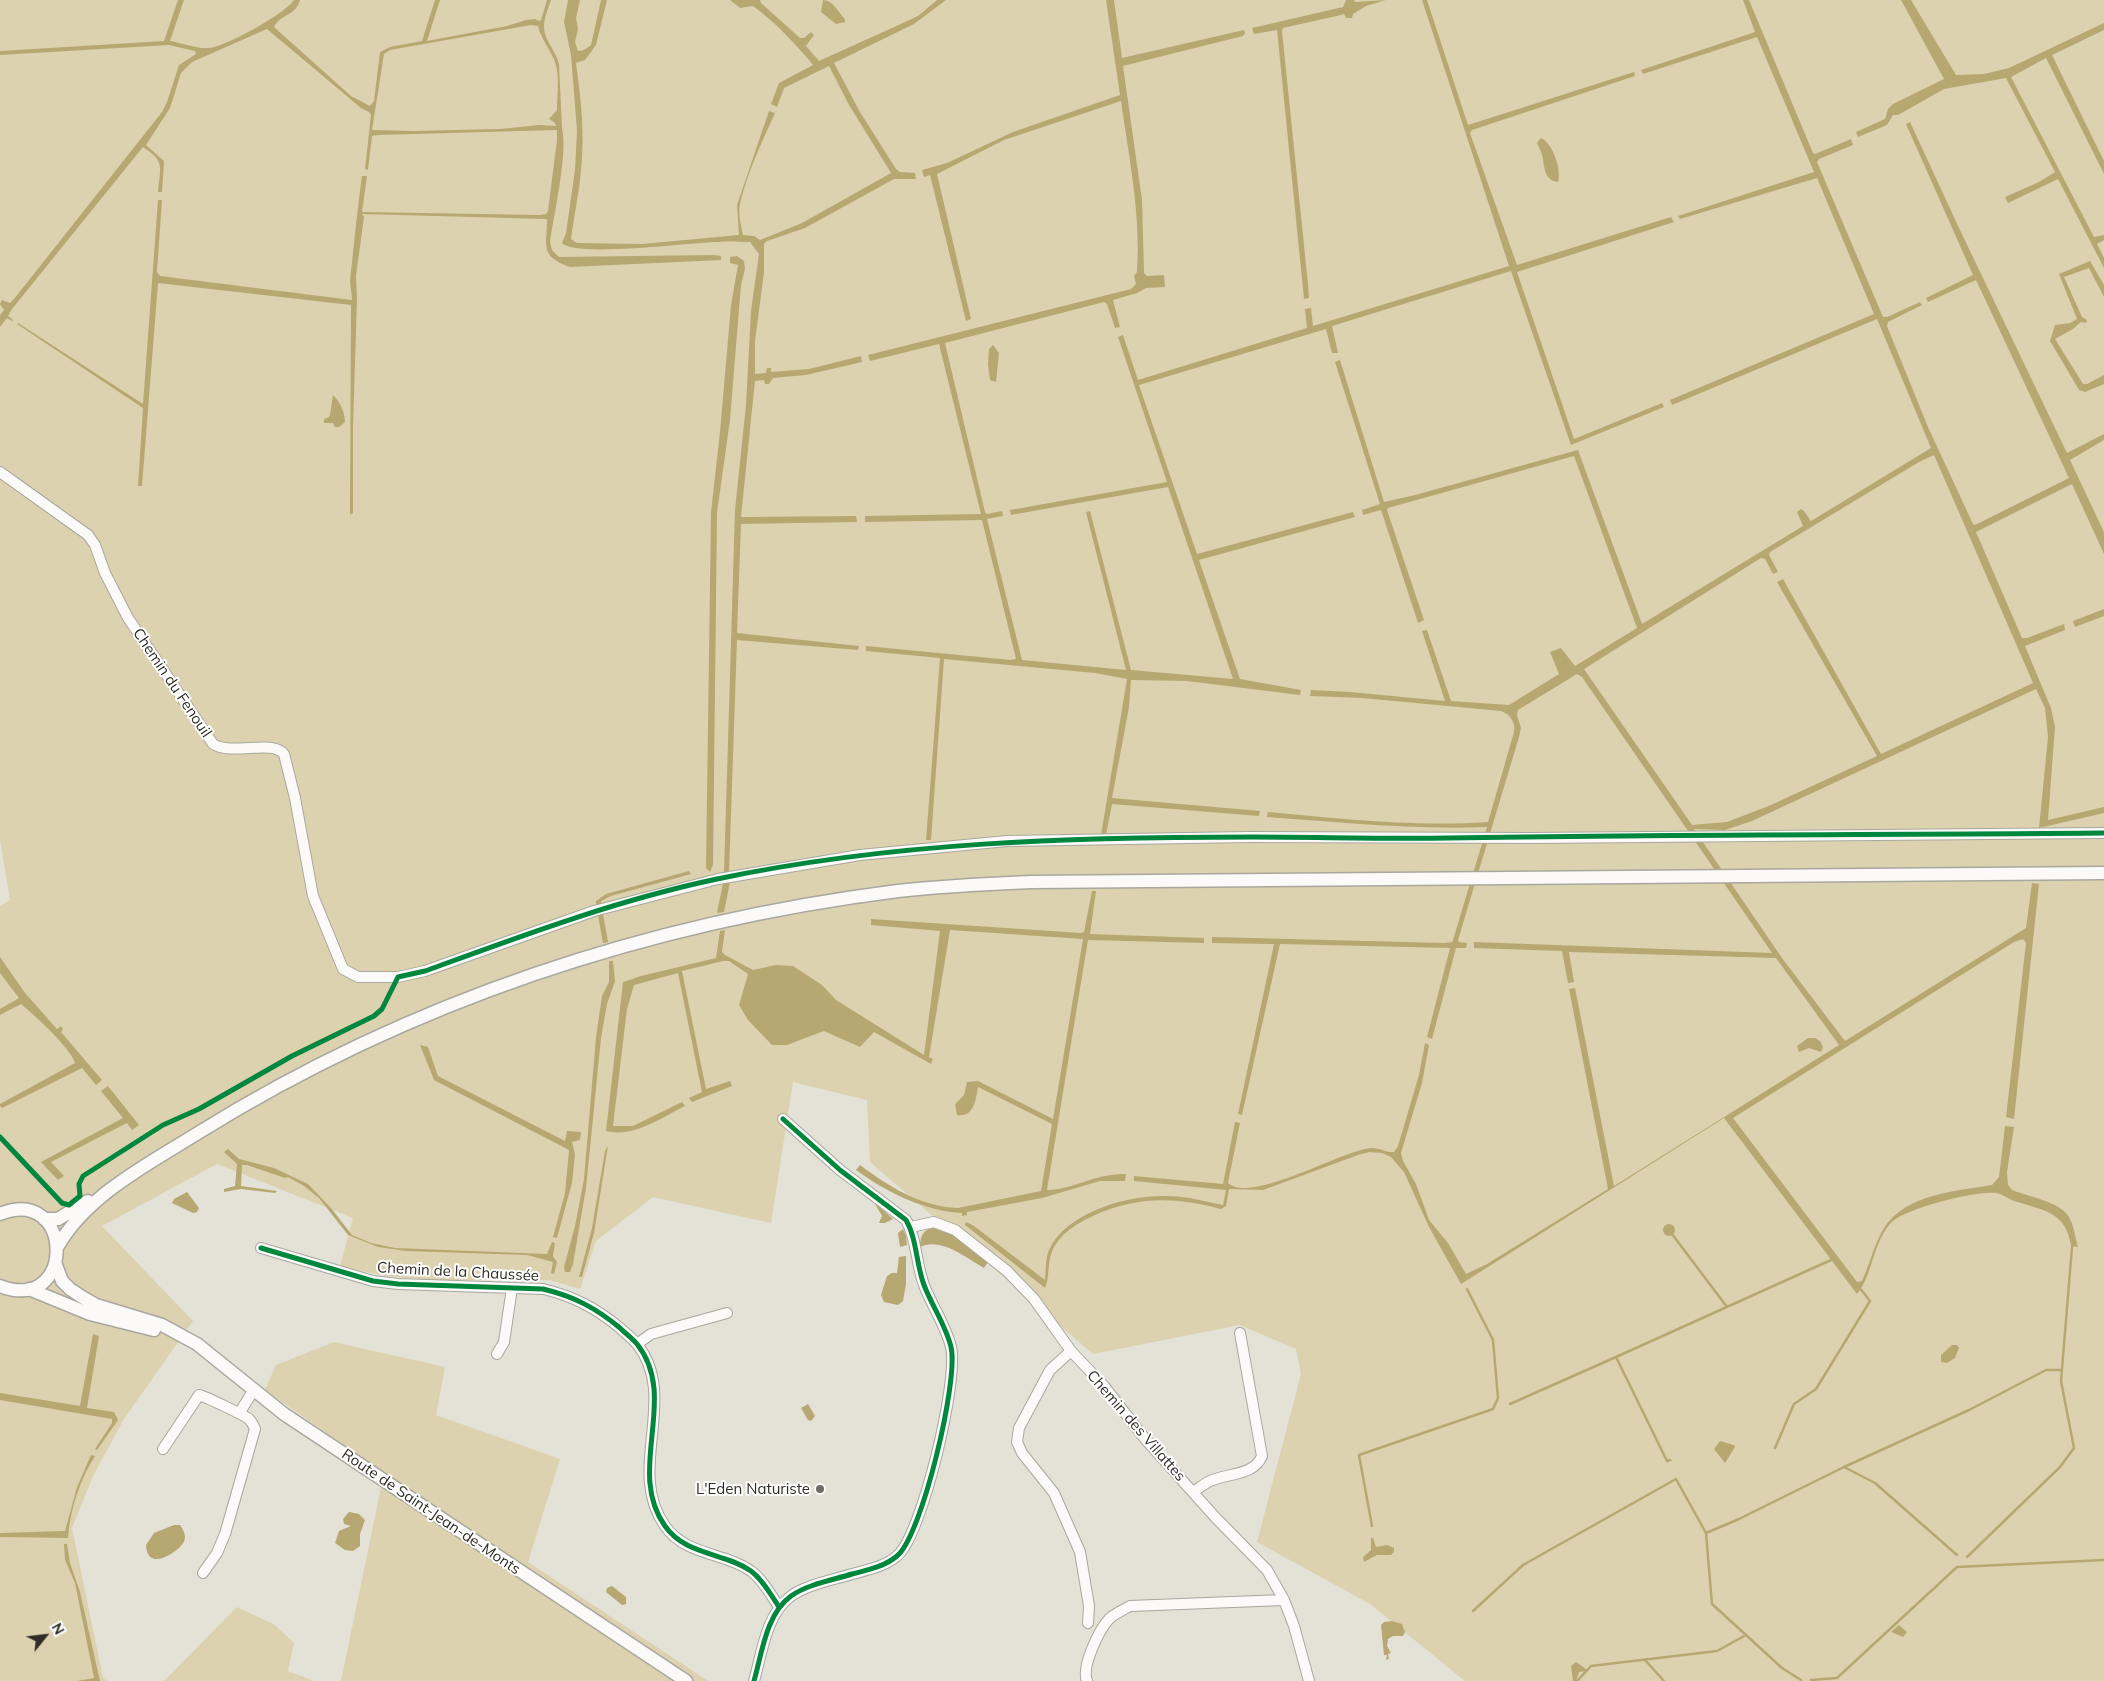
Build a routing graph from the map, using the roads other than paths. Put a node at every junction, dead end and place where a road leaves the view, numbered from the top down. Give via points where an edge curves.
1 (0, 472) edge
2 (2104, 833) edge
3 (2104, 873) edge
4 (783, 1119) dead end
5 (111, 1190) junction
6 (3, 1211) edge
7 (44, 1219) junction
8 (910, 1228) junction
9 (58, 1246) junction
10 (260, 1248) dead end
11 (56, 1265) junction
12 (0, 1286) edge
13 (512, 1288) junction
14 (29, 1289) junction
15 (727, 1313) dead end
16 (140, 1322) junction
17 (1240, 1333) dead end
18 (637, 1344) junction
19 (1070, 1351) junction
20 (497, 1354) dead end
21 (253, 1391) junction
22 (240, 1412) junction
23 (163, 1449) dead end
24 (1193, 1492) junction
25 (203, 1573) dead end
26 (1284, 1600) junction
27 (779, 1607) junction
28 (1088, 1624) dead end
29 (686, 1681) edge
30 (754, 1681) edge
31 (1087, 1681) edge
32 (1309, 1681) edge

1 - 2 street, Chemin du Fenouil via 88,535 128,618 213,744 228,750 270,748 284,754 313,896 338,961 343,969 358,977 398,976 425,971 594,912 718,879 860,856 1007,841
3 - 5 main road via 1118,880 970,885 828,900 691,928 623,946 489,990 403,1025 262,1096
4 - 8 street via 840,1170 906,1220
5 - 7 main road via 66,1215
5 - 9 main road via 80,1216
6 - 7 main road via 27,1211
7 - 9 main road
8 - 19 street, Chemin des Villattes via 934,1222 955,1230 1007,1271 1027,1292
8 - 27 street via 924,1284 952,1348 946,1410 919,1518 906,1547 885,1564 810,1588 792,1596
9 - 11 main road
10 - 13 street, Chemin de la Chaussée via 374,1281
11 - 14 main road via 45,1280
11 - 16 main road via 62,1281 70,1289 96,1305
12 - 14 main road via 9,1290
13 - 18 street, Chemin de la Chaussée via 543,1289 583,1302 606,1316
13 - 20 street, Chemin de la Chaussée via 504,1342
14 - 16 main road via 90,1314
15 - 18 street via 651,1334
16 - 21 main road, Route de Saint-Jean-de-Monts via 172,1336 182,1336
17 - 24 street via 1262,1456 1252,1468 1210,1481
18 - 27 street, Chemin de la Chaussée via 650,1368 655,1392 649,1489 658,1516 666,1529 696,1551 752,1572
19 - 24 street, Chemin des Villattes via 1104,1386 1146,1440
19 - 28 street via 1050,1370 1020,1428 1017,1442 1054,1493 1080,1552 1089,1606
21 - 22 street
21 - 29 main road, Route de Saint-Jean-de-Monts
22 - 23 street via 231,1411 199,1395
22 - 25 street via 253,1424 254,1435 225,1534
24 - 26 street, Chemin des Villattes via 1267,1570
26 - 31 street via 1130,1606 1109,1619 1090,1652 1085,1671
26 - 32 street, Chemin des Villattes
27 - 30 street via 769,1628

